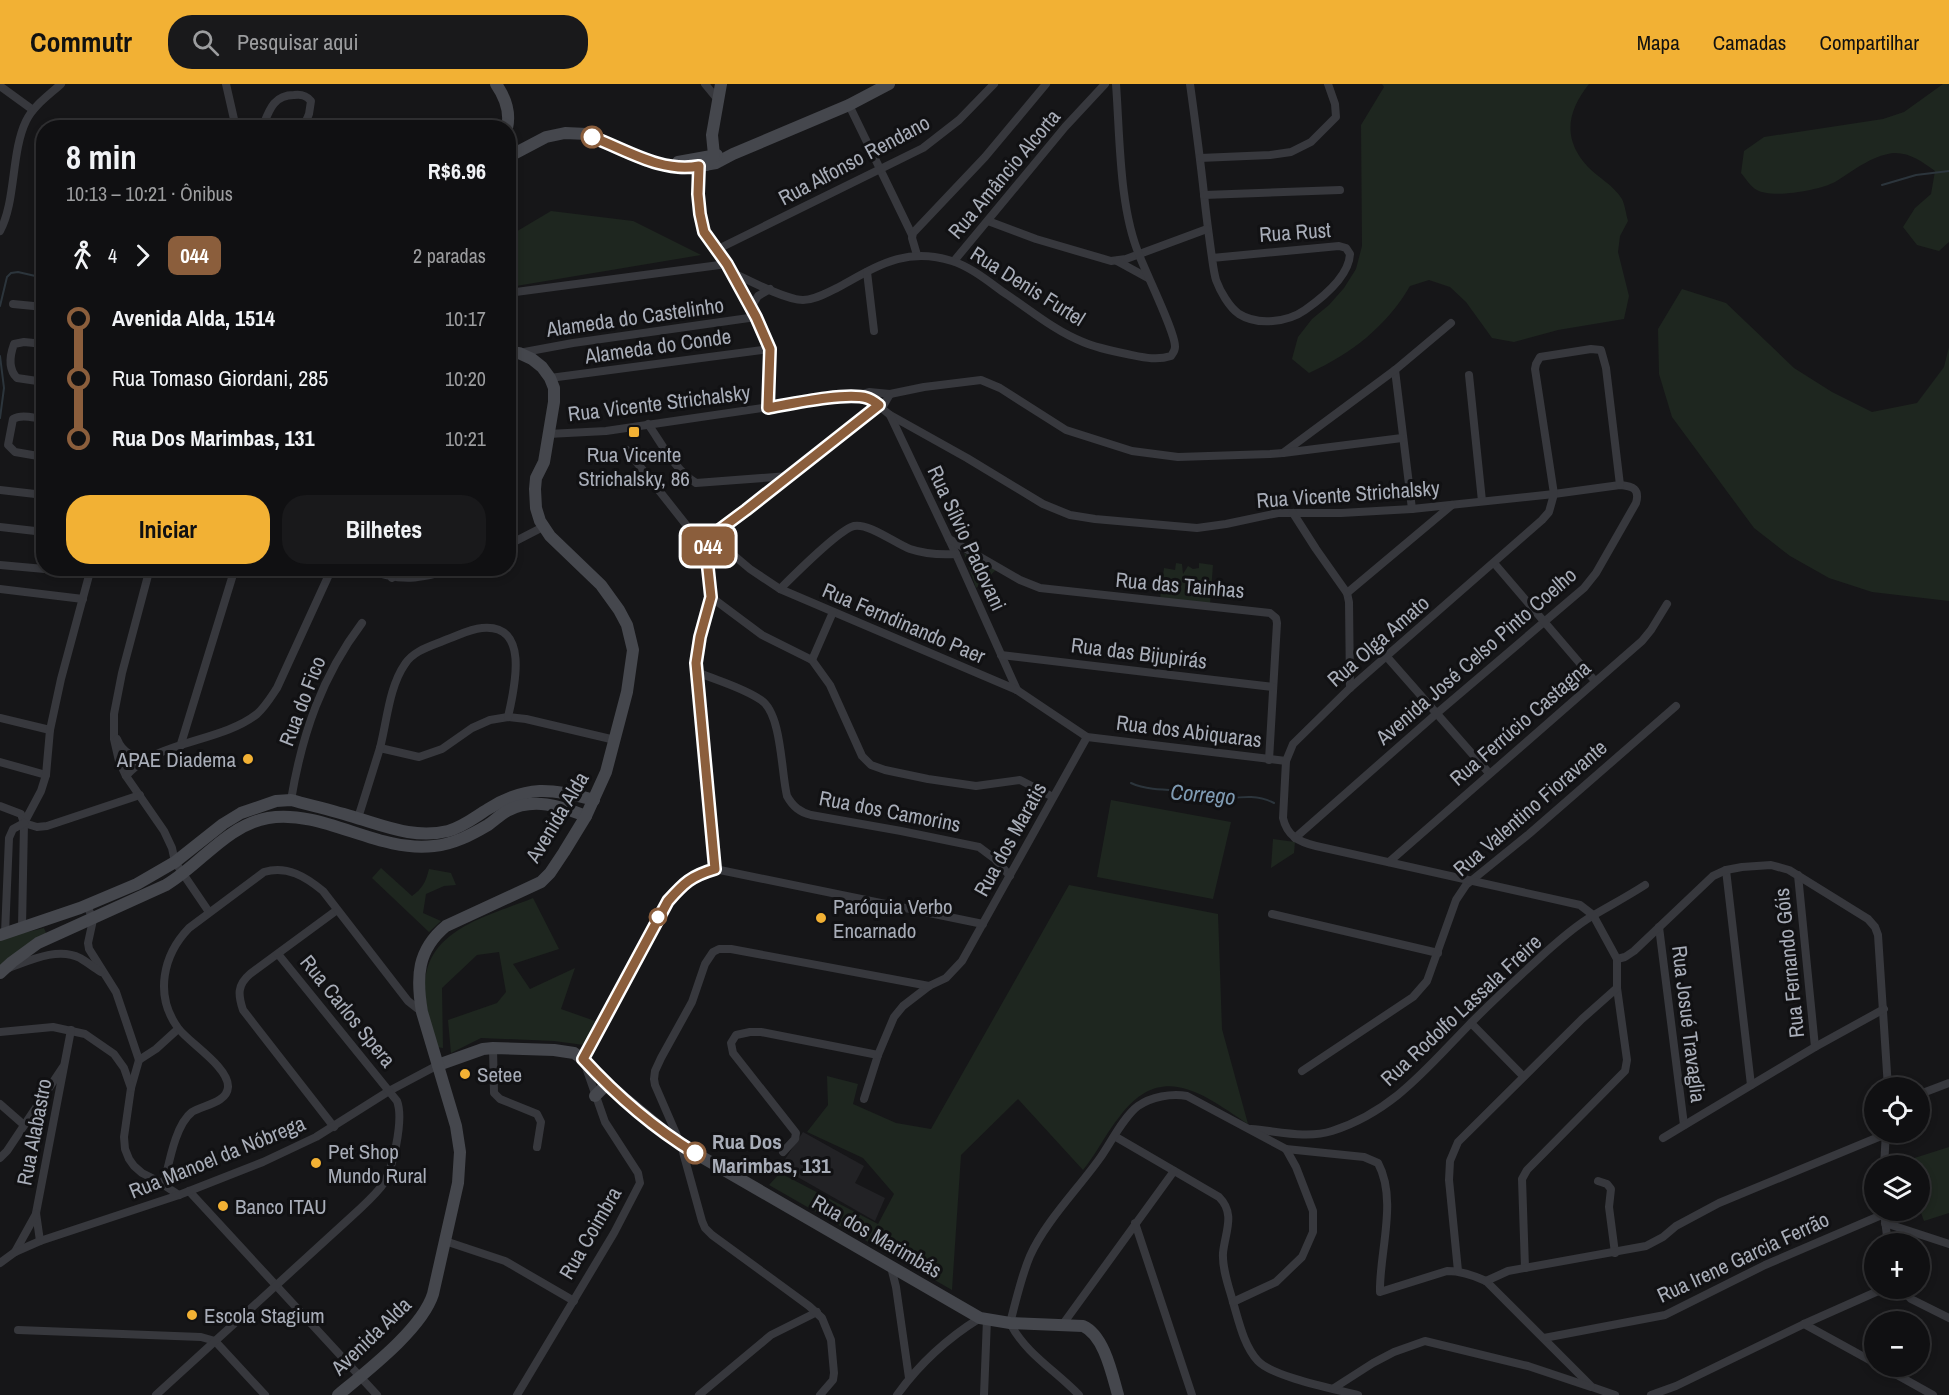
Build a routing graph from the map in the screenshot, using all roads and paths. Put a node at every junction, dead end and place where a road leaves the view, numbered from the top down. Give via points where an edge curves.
1 (61, 84) edge
2 (226, 84) edge
3 (496, 84) edge
4 (705, 84) edge
5 (721, 84) edge
6 (889, 84) edge
7 (994, 84) edge
8 (1046, 84) edge
9 (1105, 84) edge
10 (1116, 84) edge
11 (1190, 84) edge
12 (1328, 84) edge
13 (0, 86) edge
14 (719, 101) junction
15 (849, 105) junction
16 (33, 111) junction
17 (234, 120) edge
18 (266, 120) edge
19 (306, 120) edge
20 (507, 120) edge
21 (516, 153) edge
22 (1200, 158) junction
23 (704, 161) junction
24 (880, 169) junction
25 (1340, 190) dead end
26 (1204, 195) junction
27 (988, 221) junction
28 (1207, 229) junction
29 (0, 231) edge
30 (912, 235) junction
31 (718, 249) junction
32 (1138, 253) junction
33 (917, 255) junction
34 (1212, 258) junction
35 (954, 261) junction
36 (1117, 261) junction
37 (729, 268) junction
38 (867, 272) junction
39 (1149, 278) junction
40 (770, 289) junction
41 (516, 292) edge
42 (13, 304) dead end
43 (36, 306) edge
44 (750, 309) junction
45 (756, 317) junction
46 (1451, 323) dead end
47 (874, 331) dead end
48 (36, 343) edge
49 (770, 349) junction
50 (516, 353) edge
51 (516, 354) edge
52 (1395, 370) junction
53 (1469, 375) dead end
54 (550, 378) junction
55 (36, 381) edge
56 (890, 394) junction
57 (855, 396) junction
58 (881, 407) junction
59 (768, 408) junction
60 (890, 415) junction
61 (36, 419) edge
62 (648, 424) junction
63 (548, 434) junction
64 (1402, 438) junction
65 (627, 450) dead end
66 (1283, 453) junction
67 (36, 456) edge
68 (789, 476) junction
69 (1620, 485) junction
70 (0, 490) edge
71 (36, 494) edge
72 (1554, 494) junction
73 (1482, 501) junction
74 (1452, 504) junction
75 (1412, 509) junction
76 (1293, 513) junction
77 (0, 526) edge
78 (543, 527) junction
79 (36, 531) edge
80 (711, 536) junction
81 (949, 539) junction
82 (516, 541) edge
83 (706, 550) junction
84 (956, 554) junction
85 (1494, 563) junction
86 (0, 565) edge
87 (36, 567) edge
88 (89, 576) edge
89 (148, 576) edge
90 (233, 576) edge
91 (328, 576) edge
92 (386, 576) edge
93 (428, 576) edge
94 (392, 578) joint
95 (0, 589) edge
96 (780, 589) junction
97 (1347, 593) junction
98 (711, 597) junction
99 (83, 599) junction
100 (1666, 604) dead end
101 (833, 612) junction
102 (1546, 622) junction
103 (362, 623) dead end
104 (1001, 655) junction
105 (1387, 657) junction
106 (812, 660) junction
107 (697, 672) junction
108 (1594, 681) junction
109 (1273, 687) junction
110 (1350, 688) junction
111 (1017, 690) junction
112 (1676, 706) dead end
113 (1436, 714) junction
114 (508, 717) junction
115 (0, 718) edge
116 (50, 729) junction
117 (113, 730) junction
118 (1087, 737) junction
119 (615, 740) junction
120 (180, 747) junction
121 (380, 748) junction
122 (153, 756) junction
123 (1269, 760) junction
124 (1286, 761) junction
125 (0, 762) edge
126 (1489, 773) junction
127 (46, 775) junction
128 (126, 776) junction
129 (140, 795) junction
130 (1053, 797) junction
131 (291, 800) junction
132 (594, 800) junction
133 (0, 806) edge
134 (586, 816) junction
135 (358, 818) junction
136 (24, 823) junction
137 (1294, 838) junction
138 (175, 862) junction
139 (1389, 862) junction
140 (715, 869) junction
141 (1726, 870) junction
142 (183, 875) junction
143 (1798, 875) junction
144 (1010, 876) junction
145 (1473, 880) junction
146 (1645, 885) dead end
147 (87, 905) junction
148 (337, 910) junction
149 (209, 912) junction
150 (1272, 914) dead end
151 (1593, 915) junction
152 (93, 920) junction
153 (983, 924) junction
154 (22, 927) junction
155 (1659, 927) junction
156 (3, 934) edge
157 (88, 943) junction
158 (1438, 953) junction
159 (278, 954) junction
160 (78, 957) junction
161 (1617, 960) junction
162 (2, 972) edge
163 (104, 974) junction
164 (929, 986) junction
165 (1617, 988) junction
166 (1884, 1009) junction
167 (422, 1012) junction
168 (1470, 1023) junction
169 (178, 1029) junction
170 (71, 1030) junction
171 (0, 1032) edge
172 (1815, 1047) junction
173 (493, 1048) junction
174 (878, 1055) junction
175 (139, 1059) junction
176 (583, 1059) junction
177 (66, 1063) junction
178 (438, 1065) junction
179 (1302, 1071) dead end
180 (1523, 1076) junction
181 (1887, 1077) edge
182 (1949, 1083) edge
183 (607, 1084) junction
184 (1751, 1085) junction
185 (131, 1088) junction
186 (1930, 1090) edge
187 (389, 1091) junction
188 (596, 1096) junction
189 (864, 1099) dead end
190 (0, 1104) edge
191 (24, 1125) junction
192 (1684, 1125) junction
193 (334, 1127) junction
194 (1244, 1128) junction
195 (1116, 1137) junction
196 (1663, 1138) dead end
197 (1864, 1142) edge
198 (681, 1145) junction
199 (537, 1147) dead end
200 (1286, 1149) junction
201 (783, 1152) dead end
202 (0, 1158) edge
203 (1174, 1171) junction
204 (1598, 1181) dead end
205 (164, 1184) junction
206 (189, 1191) junction
207 (179, 1195) junction
208 (36, 1214) junction
209 (1864, 1221) edge
210 (1135, 1223) junction
211 (1885, 1223) joint
212 (1886, 1233) edge
213 (40, 1241) junction
214 (445, 1241) junction
215 (1949, 1244) edge
216 (15, 1252) junction
217 (1615, 1253) junction
218 (0, 1263) edge
219 (891, 1267) junction
220 (1525, 1268) junction
221 (1458, 1271) junction
222 (1486, 1281) junction
223 (275, 1286) junction
224 (1864, 1297) edge
225 (1911, 1299) edge
226 (574, 1301) junction
227 (1233, 1302) junction
228 (820, 1315) junction
229 (1949, 1318) edge
230 (983, 1319) junction
231 (1010, 1323) junction
232 (1063, 1324) junction
233 (1804, 1324) junction
234 (18, 1330) dead end
235 (1544, 1338) junction
236 (215, 1341) junction
237 (1864, 1357) edge
238 (360, 1376) junction
239 (1901, 1377) edge
240 (909, 1378) junction
241 (1592, 1387) junction
242 (1334, 1388) junction
243 (156, 1395) edge
244 (265, 1395) edge
245 (338, 1395) edge
246 (377, 1395) edge
247 (518, 1395) edge
248 (699, 1395) edge
249 (820, 1395) edge
250 (897, 1395) edge
251 (984, 1395) edge
252 (1079, 1395) edge
253 (1118, 1395) edge
254 (1192, 1395) edge
255 (1358, 1395) edge
256 (1615, 1395) edge
257 (1652, 1395) edge
258 (1933, 1395) edge

1 - 16 street
2 - 17 street
3 - 20 main road via 508,110
4 - 14 street
5 - 14 main road
6 - 15 main road
7 - 24 street, Rua Alfonso Rendano via 945,133
8 - 30 street
9 - 27 street, Rua Amâncio Alcorta
10 - 32 street via 1125,195
11 - 22 street, Rua Rust
12 - 22 street via 1336,117 1299,149 1270,155
13 - 16 street
14 - 23 main road
15 - 23 main road via 733,154
15 - 24 street
16 - 29 street via 21,134
18 - 19 street via 275,100 291,95 305,96 311,101
21 - 23 main road via 546,137 579,133 681,169
22 - 26 street, Rua Rust
23 - 31 street via 698,194 700,214 704,232
24 - 30 street
24 - 31 street, Rua Alfonso Rendano
25 - 26 street
26 - 28 street, Rua Rust
27 - 35 street, Rua Amâncio Alcorta
27 - 36 street via 1093,257
28 - 32 street
28 - 34 street, Rua Rust
30 - 33 street
31 - 37 street
32 - 36 street
32 - 39 street, Rua Denis Furtel
33 - 35 street, Rua Denis Furtel
33 - 38 street, Rua Denis Furtel via 897,258
34 - 34 street, Rua Rust via 1220,289 1237,313 1267,321 1287,319 1315,303 1335,284 1350,254 1339,246
35 - 39 street, Rua Denis Furtel via 1082,342 1141,357 1164,358 1171,356 1175,344
36 - 39 street
37 - 40 street, Rua Denis Furtel
37 - 41 street
37 - 44 street
38 - 40 street, Rua Denis Furtel via 818,298 802,300
38 - 47 street
40 - 44 street via 758,296
42 - 43 street
44 - 45 street
45 - 49 street
45 - 50 street, Alameda do Castelinho
46 - 52 street
48 - 55 street via 15,344 11,364 17,378
49 - 54 street, Alameda do Conde
49 - 59 street
51 - 54 main road via 532,358
52 - 64 street
52 - 66 street
53 - 73 street
54 - 63 main road via 554,402
56 - 57 street via 869,392
56 - 58 street
56 - 66 street via 981,380 1066,430 1132,451 1178,457
57 - 58 street, Rua Vicente Strichalsky via 868,398
57 - 59 street, Rua Vicente Strichalsky
58 - 60 street, Rua Sílvio Padovani
58 - 68 street
59 - 62 street, Rua Vicente Strichalsky
60 - 76 street, Rua Vicente Strichalsky via 1043,504 1070,515 1197,528
60 - 81 street, Rua Sílvio Padovani
61 - 67 street via 13,419 8,445 15,452
62 - 63 street, Rua Vicente Strichalsky
62 - 68 street via 680,469 696,483
63 - 78 main road via 535,489
64 - 66 street
64 - 75 street
65 - 83 street
68 - 80 street
69 - 72 street, Rua Vicente Strichalsky
69 - 72 street via 1606,368 1601,350 1591,349 1540,357 1536,364
69 - 102 street, Avenida José Celso Pinto Coelho via 1635,489 1636,503 1591,581
70 - 71 street
72 - 73 street, Rua Vicente Strichalsky
72 - 85 street, Rua Olga Amato via 1546,516
73 - 74 street, Rua Vicente Strichalsky
74 - 75 street, Rua Vicente Strichalsky
74 - 97 street
75 - 76 street, Rua Vicente Strichalsky
76 - 97 street
77 - 79 street
78 - 82 street
78 - 119 main road, Avenida Alda via 601,585 627,625 632,658
80 - 83 street
80 - 96 street, Rua Ferndinando Paer
81 - 84 street, Rua Sílvio Padovani
81 - 109 street, Rua das Tainhas via 1040,588 1270,613 1277,623
83 - 98 street
84 - 96 street via 919,552 867,527 855,526 842,532
84 - 104 street, Rua Sílvio Padovani
85 - 102 street
85 - 105 street, Rua Olga Amato
86 - 87 street
88 - 99 street
89 - 117 street via 122,673
90 - 120 street
91 - 120 street via 268,702 242,722
92 - 94 street
93 - 94 street
95 - 99 street
96 - 101 street, Rua Ferndinando Paer
97 - 110 street
98 - 106 street via 762,635
98 - 107 street via 698,650
99 - 116 street
100 - 108 street, Rua Ferrúcio Castagna via 1647,635
101 - 106 street
101 - 111 street, Rua Ferndinando Paer
102 - 108 street
102 - 113 street, Avenida José Celso Pinto Coelho
103 - 131 street, Rua do Fico via 344,646 318,700 300,751
104 - 109 street, Rua das Bijupirás
104 - 111 street, Rua Sílvio Padovani
105 - 110 street, Rua Olga Amato
105 - 113 street
106 - 130 street via 830,685 862,756 871,765 954,784 982,786 1020,780
107 - 140 street
107 - 144 street, Rua dos Camorins via 767,705 775,721 787,796 798,810 979,847
108 - 126 street, Rua Ferrúcio Castagna
109 - 123 street, Rua das Tainhas
110 - 124 street, Rua Olga Amato via 1297,739
111 - 118 street, Rua Ferndinando Paer
112 - 145 street, Rua Valentino Fioravante
113 - 126 street
113 - 137 street, Avenida José Celso Pinto Coelho
114 - 119 street
114 - 121 street via 472,728 442,749 419,757
114 - 121 street via 517,668 515,650 509,637 484,627 413,654 406,662 395,684
115 - 116 street
116 - 127 street
117 - 122 street via 125,751 140,758
117 - 128 street
118 - 123 street, Rua dos Abiquaras
118 - 130 street, Rua dos Maratis
119 - 132 main road, Avenida Alda
120 - 122 street
121 - 135 street
122 - 128 street
123 - 124 street, Rua dos Abiquaras
124 - 137 street, Rua Olga Amato via 1283,818
125 - 127 street
126 - 139 street, Rua Ferrúcio Castagna
127 - 136 street
128 - 129 street
129 - 136 street via 47,826
129 - 138 street via 164,831
130 - 144 street, Rua dos Maratis
131 - 135 main road
131 - 138 main road via 241,813
132 - 134 main road, Avenida Alda
132 - 135 main road via 535,790 501,801 465,825 426,833 392,829
133 - 136 street via 21,814
134 - 142 main road via 559,806 522,805 470,836 414,847 288,816 267,818 233,833
134 - 167 main road, Avenida Alda via 541,882 457,920 434,936 421,963
136 - 154 street
136 - 156 street via 13,829 9,838
137 - 139 street
138 - 142 street
138 - 147 main road via 137,884
139 - 145 street
140 - 153 street
140 - 176 street via 691,878 668,901
141 - 143 street via 1771,865
141 - 155 street via 1713,876
141 - 184 street
142 - 149 street
142 - 152 main road
143 - 166 street via 1875,927
143 - 172 street, Rua Fernando Góis
144 - 153 street, Rua dos Maratis
145 - 151 street via 1572,903
145 - 158 street, Rua Valentino Fioravante via 1456,900
146 - 151 street, Rua Rodolfo Lassala Freire
147 - 152 street
147 - 154 main road
148 - 149 street via 315,884 290,870 274,868
148 - 159 street
148 - 167 street via 408,1001
149 - 169 street via 180,937 164,972 168,1008
150 - 158 street
151 - 161 street
151 - 168 street, Rua Rodolfo Lassala Freire
152 - 157 street
152 - 162 main road via 38,943
153 - 164 street, Rua dos Maratis via 954,971
154 - 156 main road
155 - 161 street
155 - 192 street, Rua Josué Travaglia
157 - 160 street
157 - 163 street
158 - 179 street, Rua Valentino Fioravante via 1427,981 1413,997
159 - 187 street, Rua Carlos Spera
159 - 193 street via 243,980 239,998 243,1010
160 - 162 street via 41,956
160 - 163 street
161 - 165 street
163 - 175 street via 116,992
164 - 174 street, Rua dos Maratis via 894,1017
164 - 198 street via 731,949 713,952 655,1071 655,1085
165 - 180 street
165 - 220 street via 1627,1060 1625,1071 1522,1179
166 - 172 street
166 - 181 street
167 - 178 main road, Avenida Alda
168 - 180 street
168 - 194 street, Rua Rodolfo Lassala Freire via 1410,1086 1356,1121 1314,1134
169 - 175 street
169 - 205 street via 219,1069 228,1088 223,1097 184,1120
170 - 171 street via 37,1027
170 - 177 street, Rua Alabastro
170 - 185 street via 85,1034 114,1054
172 - 184 street
173 - 176 main road via 567,1051
173 - 178 main road
173 - 199 street via 494,1093 537,1114 541,1122
174 - 189 street, Rua dos Maratis
174 - 201 street via 761,1032 736,1035 731,1043 734,1053 796,1133
175 - 185 street
176 - 183 main road, Rua dos Marimbás
176 - 188 street, Rua Coimbra
177 - 191 street
177 - 208 street, Rua Alabastro
178 - 187 street, Rua Manoel da Nóbrega
178 - 214 main road, Avenida Alda via 460,1152 458,1182
180 - 221 street via 1458,1142 1451,1155 1449,1180
182 - 186 street
183 - 188 main road
183 - 198 main road, Rua dos Marimbás
184 - 192 street
185 - 205 street via 125,1149 134,1167
187 - 193 street, Rua Manoel da Nóbrega
187 - 223 street, Rua Carlos Spera via 400,1108 400,1117 390,1168 381,1187
188 - 226 street, Rua Coimbra via 605,1122 638,1173 640,1183
190 - 191 street
191 - 202 street
192 - 196 street
193 - 206 street, Rua Manoel da Nóbrega via 263,1162
194 - 195 street via 1187,1096 1170,1095 1138,1106
194 - 200 street
195 - 203 street
195 - 231 street via 1038,1242
197 - 217 street via 1719,1203 1646,1246
198 - 219 main road, Rua dos Marimbás
198 - 228 street via 705,1228
200 - 221 street via 1364,1157 1378,1163 1384,1179 1387,1212 1380,1292 1434,1274
200 - 227 street via 1313,1211 1310,1242 1302,1257 1276,1282
203 - 210 street
203 - 227 street via 1226,1205 1229,1222 1223,1261
204 - 217 street via 1611,1189
205 - 207 street
206 - 207 street, Rua Manoel da Nóbrega
206 - 223 street
207 - 213 street, Rua Manoel da Nóbrega
208 - 213 street, Rua Alabastro
208 - 216 street
209 - 235 street, Rua Irene Garcia Ferrão via 1665,1315
210 - 232 street
210 - 254 street
211 - 212 street
211 - 215 street
213 - 216 street, Rua Manoel da Nóbrega
214 - 226 street via 505,1261
214 - 238 main road, Avenida Alda via 426,1311
216 - 218 street, Rua Manoel da Nóbrega
217 - 220 street
219 - 230 main road, Rua dos Marimbás
219 - 240 street
220 - 222 street via 1500,1273
221 - 222 street
222 - 235 street
223 - 236 street, Rua Carlos Spera
223 - 238 street
224 - 233 street
225 - 229 street
226 - 247 street, Rua Coimbra
227 - 242 street via 1251,1352 1264,1366
228 - 248 street via 771,1335
228 - 249 street via 831,1340 834,1373 831,1384
230 - 231 main road, Rua dos Marimbás
230 - 240 street via 931,1354
230 - 251 street
231 - 232 main road, Rua dos Marimbás
231 - 252 street via 1027,1348
232 - 253 main road, Rua dos Marimbás via 1083,1326 1098,1338
233 - 237 street
233 - 257 street
234 - 236 street via 135,1333
235 - 241 street
236 - 243 street, Rua Carlos Spera
236 - 244 street
238 - 245 main road, Avenida Alda
238 - 246 street
239 - 258 street
240 - 250 street
241 - 242 street via 1528,1366 1425,1341 1373,1363
241 - 256 street
242 - 255 street

